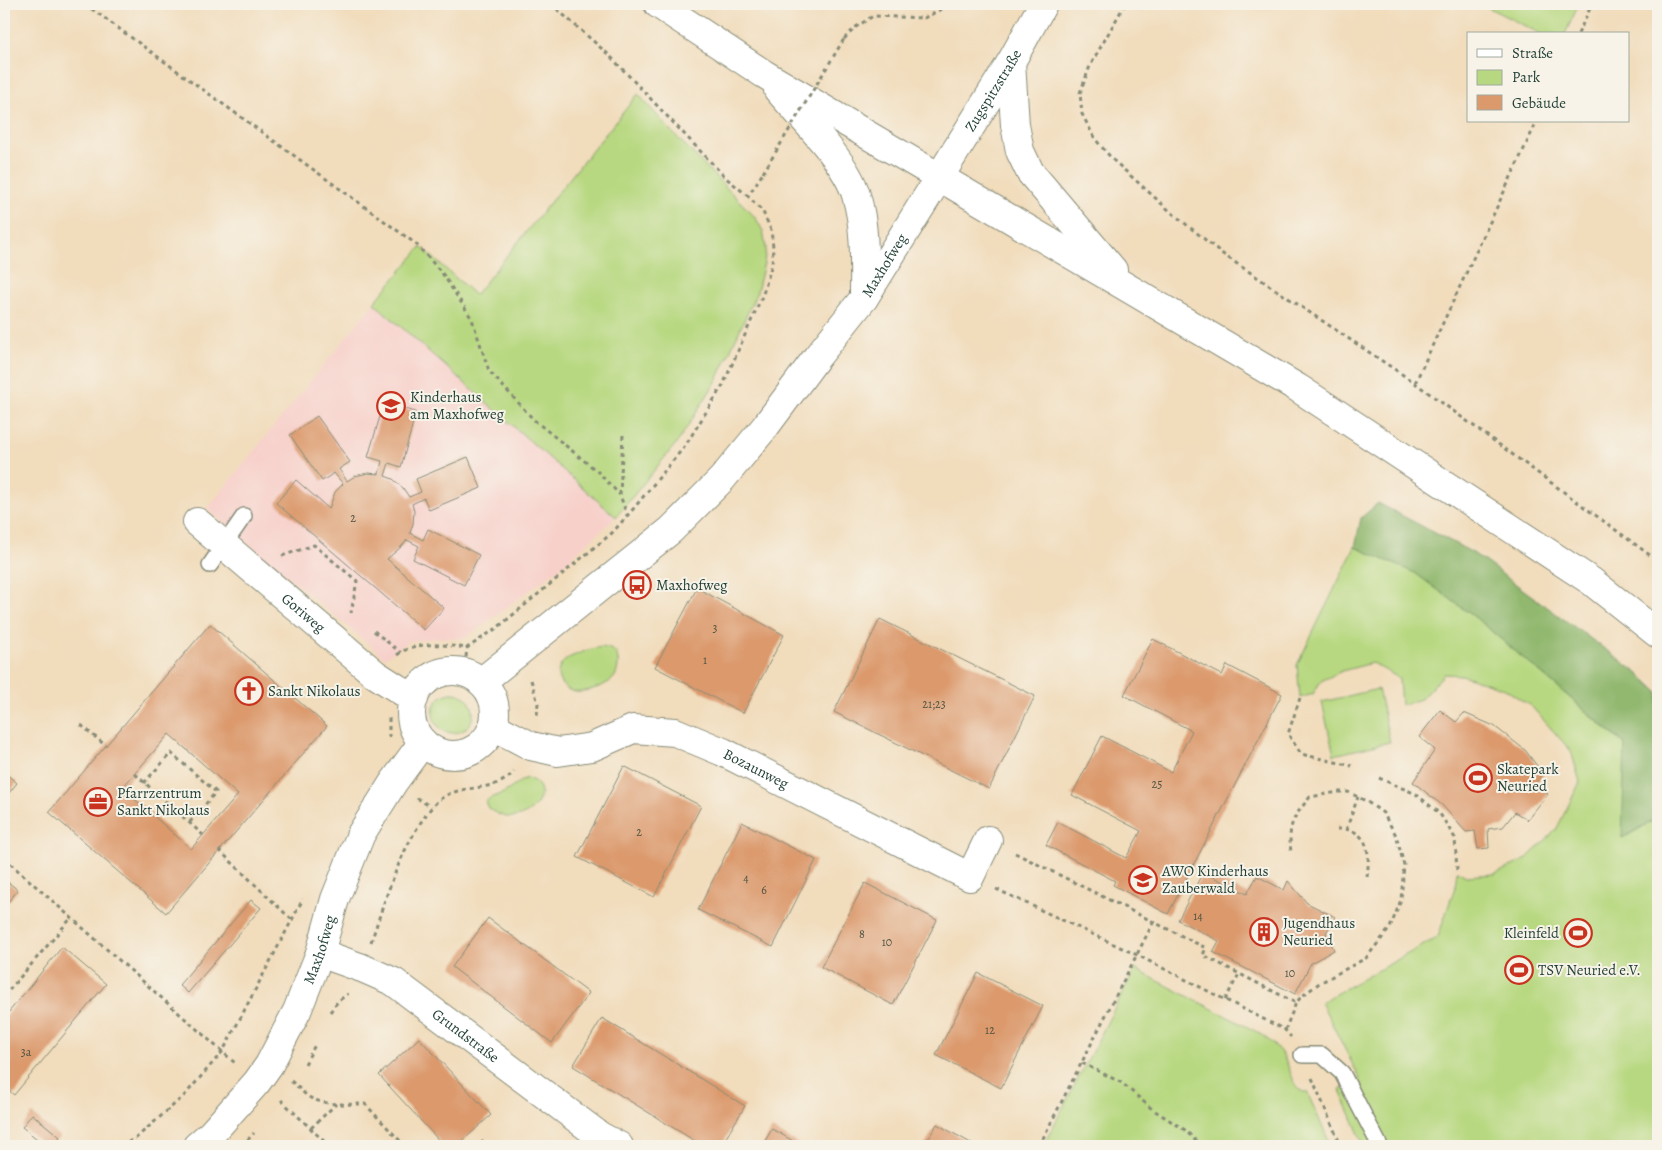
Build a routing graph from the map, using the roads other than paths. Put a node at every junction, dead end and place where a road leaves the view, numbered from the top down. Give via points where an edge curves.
1 (658, 4) edge
2 (1043, 4) edge
3 (1012, 62) junction
4 (764, 74) junction
5 (940, 177) junction
6 (1127, 286) junction
7 (864, 298) junction
8 (244, 516) dead end
9 (197, 522) dead end
10 (217, 555) junction
11 (1658, 634) edge
12 (481, 682) junction
13 (414, 699) junction
14 (493, 726) junction
15 (423, 742) junction
16 (988, 840) road end
17 (320, 953) junction
18 (1302, 1055) road end
19 (604, 1143) edge
20 (198, 1146) edge
21 (1380, 1146) edge

1 - 4 street
2 - 3 street, Zugspitzstraße
3 - 5 street, Zugspitzstraße
3 - 6 street via 1014,125 1020,151 1030,172
4 - 5 street
4 - 7 street via 830,152 856,193 862,222
5 - 6 street
5 - 7 street, Maxhofweg
6 - 11 street via 1298,388 1452,488 1592,581
7 - 12 street, Maxhofweg via 722,479 671,530
8 - 10 lane
9 - 10 street, Goriweg
10 - 13 street, Goriweg via 375,674
12 - 13 street via 464,672 450,671 424,683
12 - 14 street via 493,702
13 - 15 street via 412,719
14 - 15 street via 487,739 476,749 463,754 448,755 434,751
14 - 16 street, Bozaunweg via 531,746 558,752 592,747 633,729 675,732 723,752 970,876
15 - 17 street, Maxhofweg via 361,834 335,899
17 - 19 street, Grundstraße via 394,982
17 - 20 street, Maxhofweg via 297,1011 269,1065
18 - 21 lane via 1322,1055 1342,1073

